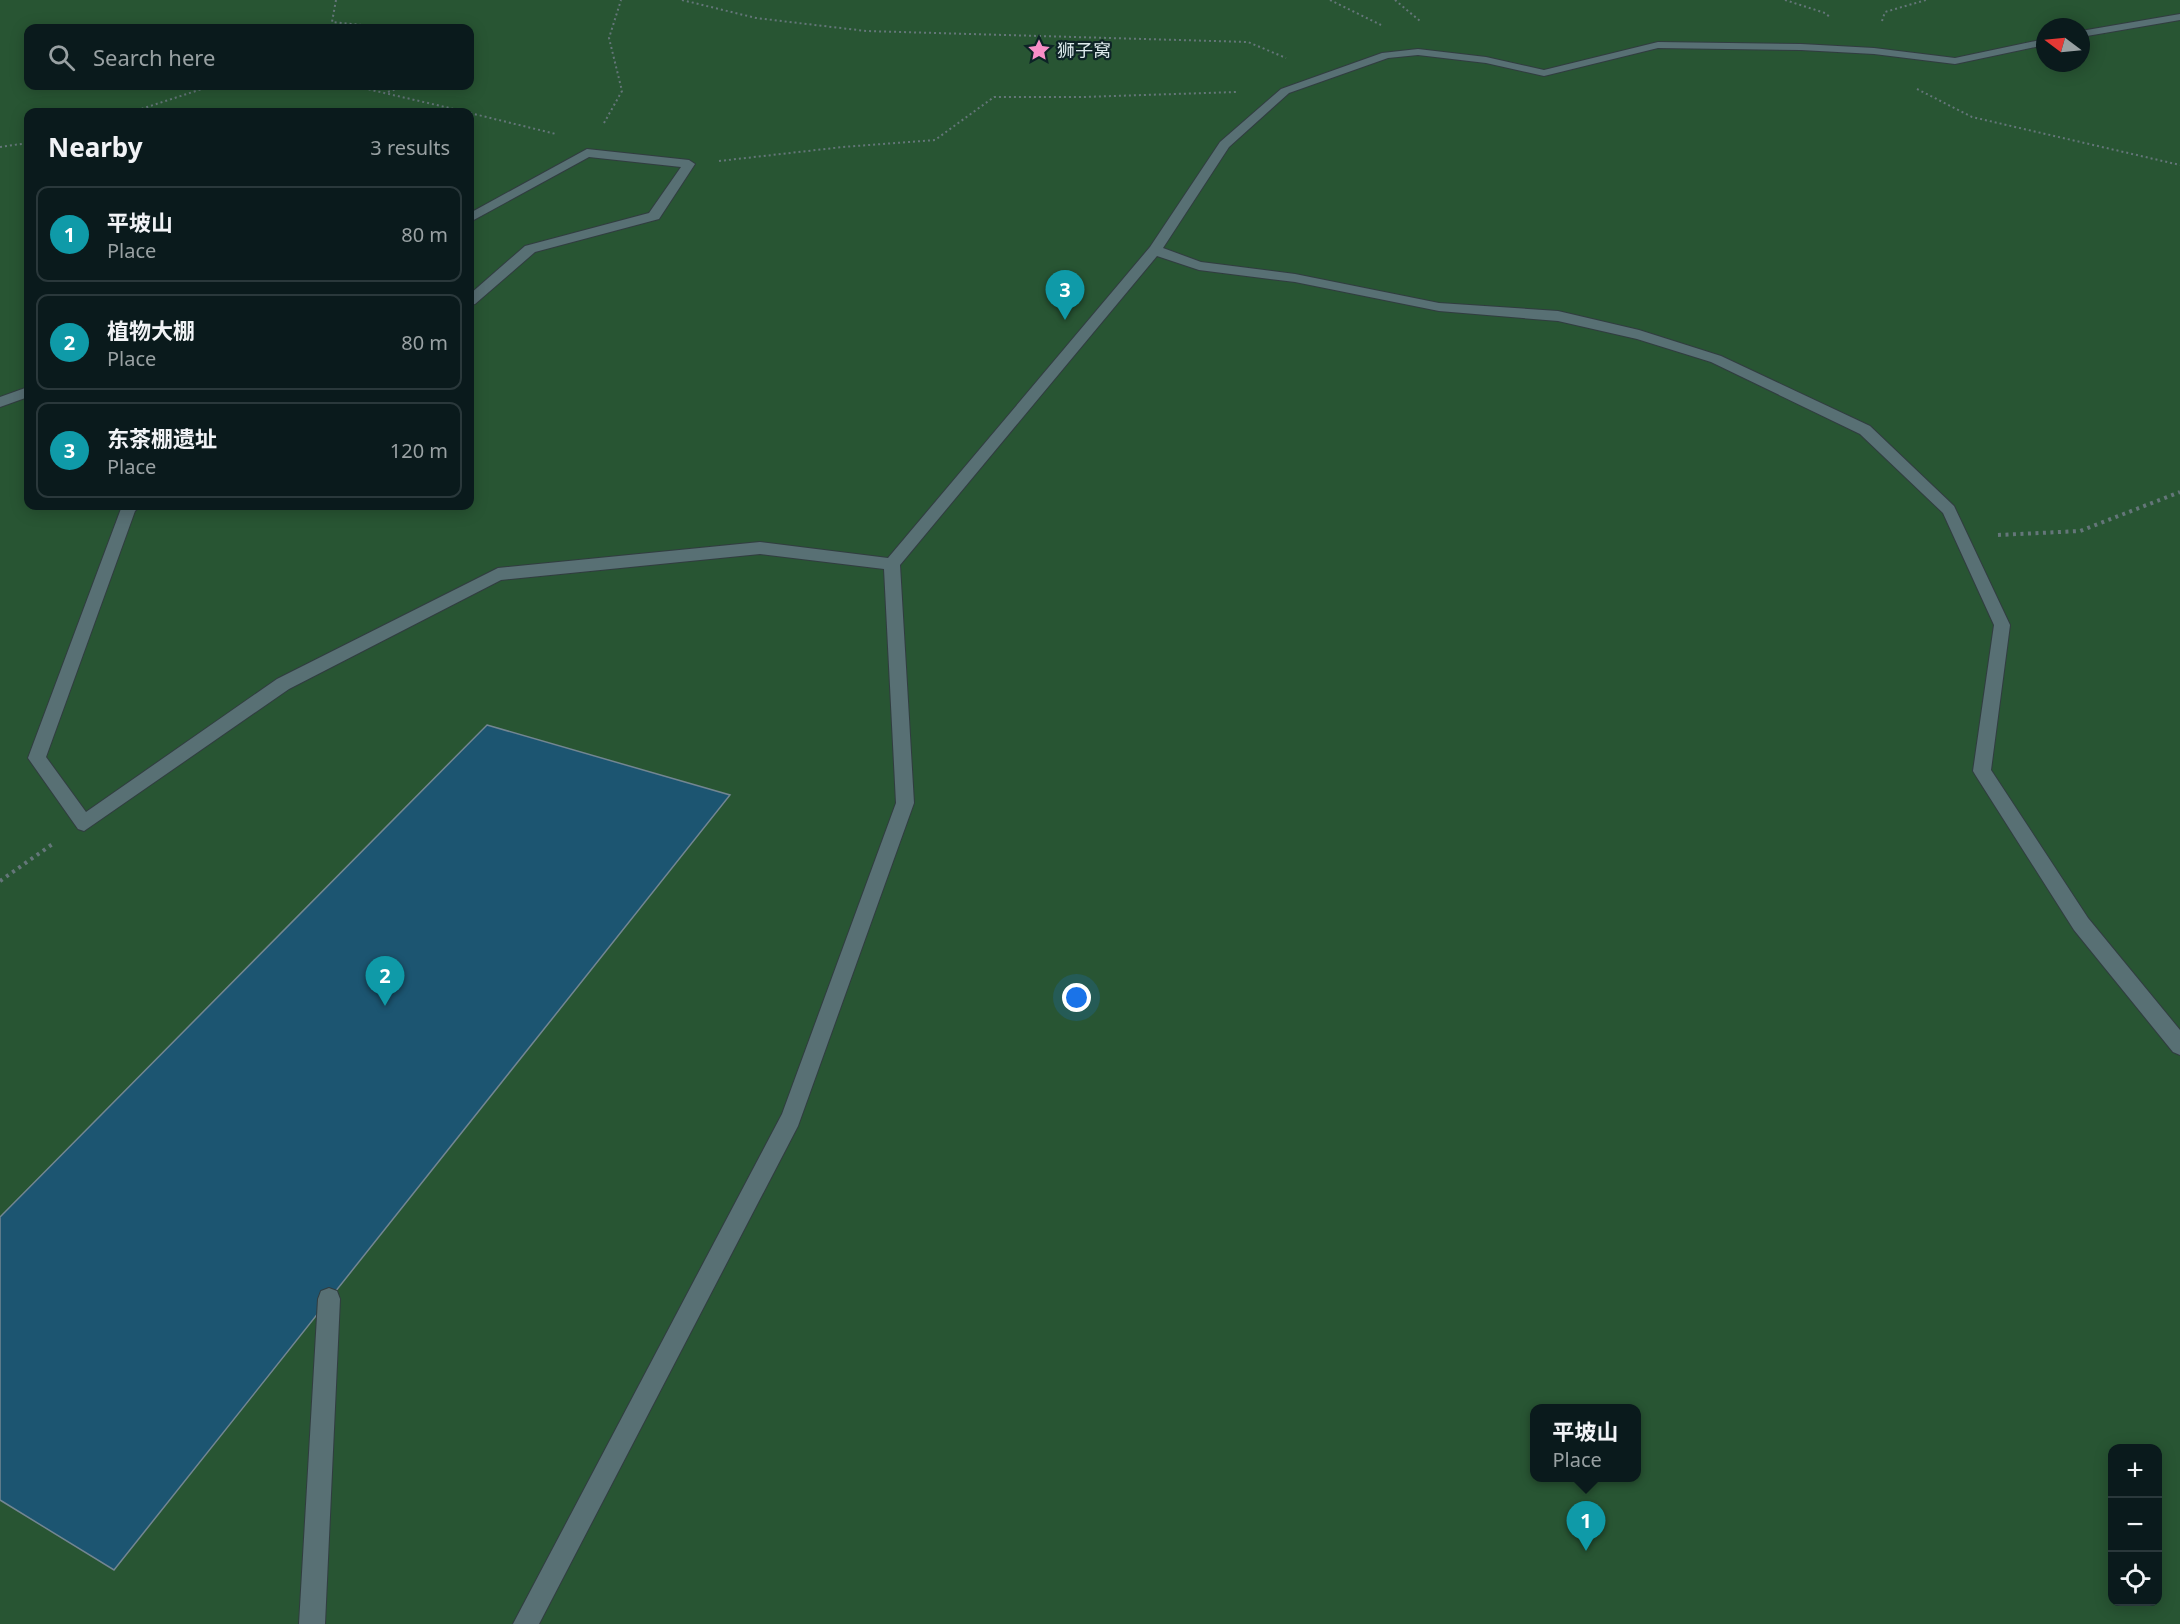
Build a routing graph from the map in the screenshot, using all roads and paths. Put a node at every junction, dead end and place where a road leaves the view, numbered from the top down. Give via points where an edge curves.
1 (336, 0) edge
2 (621, 0) edge
3 (682, 0) edge
4 (1926, 0) edge
5 (2180, 17) edge
6 (352, 24) edge
7 (2090, 32) edge
8 (2036, 44) edge
9 (1874, 51) junction
10 (1329, 75) junction
11 (200, 90) edge
12 (376, 90) edge
13 (393, 90) edge
14 (1285, 91) junction
15 (387, 92) junction
16 (144, 108) edge
17 (447, 108) edge
18 (474, 115) edge
19 (24, 144) edge
20 (0, 147) edge
21 (587, 153) junction
22 (689, 164) junction
23 (2180, 165) edge
24 (474, 216) edge
25 (1155, 250) junction
26 (474, 298) edge
27 (24, 393) edge
28 (0, 402) edge
29 (2180, 492) edge
30 (128, 510) edge
31 (1961, 536) junction
32 (892, 564) junction
33 (84, 823) junction
34 (0, 881) edge
35 (2180, 1045) edge
36 (329, 1299) dead end
37 (312, 1624) edge
38 (526, 1624) edge

1 - 6 path via 332,22
2 - 21 path via 609,38 622,91
3 - 10 path via 756,18 866,31 1248,42
4 - 9 path via 1885,12
5 - 7 lane
8 - 9 lane via 1955,61
9 - 10 lane via 1658,45 1544,73 1486,60 1418,52 1386,55
9 - 23 path via 1896,79 1972,117
10 - 14 lane
11 - 16 path
12 - 15 path
13 - 15 path
14 - 22 path via 994,97 935,140
14 - 25 lane via 1224,144
15 - 17 path
18 - 21 path via 558,135
19 - 20 path
21 - 22 lane
21 - 24 lane
22 - 26 lane via 654,216 530,249
25 - 31 lane via 1199,266 1295,278 1439,308 1558,316 1716,359 1865,430 1949,510
25 - 32 lane
27 - 28 lane
29 - 31 path via 2080,531
30 - 33 lane via 37,758
31 - 35 lane via 2002,625 1982,771 2081,924
32 - 33 lane via 760,548 498,574 283,684
32 - 38 lane via 905,803 791,1119
33 - 34 path
36 - 37 lane

